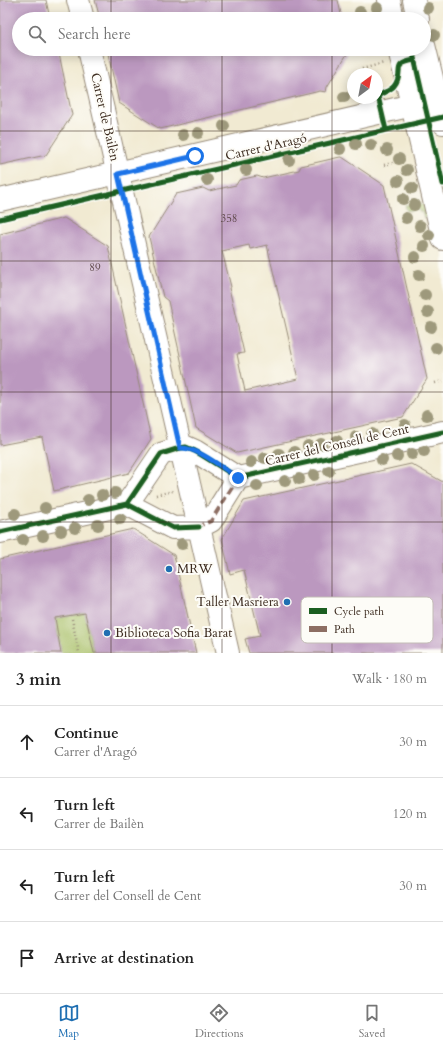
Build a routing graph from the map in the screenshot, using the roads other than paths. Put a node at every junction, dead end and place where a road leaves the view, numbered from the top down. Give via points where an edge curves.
1 (78, 0) edge
2 (388, 0) edge
3 (414, 0) edge
4 (81, 12) edge
5 (391, 12) edge
6 (417, 12) edge
7 (91, 56) edge
8 (393, 56) edge
9 (427, 56) edge
10 (440, 99) edge
11 (412, 106) junction
12 (443, 123) edge
13 (118, 174) junction
14 (0, 200) edge
15 (443, 239) edge
16 (443, 432) edge
17 (180, 448) junction
18 (238, 478) junction
19 (127, 504) junction
20 (199, 527) junction
21 (0, 532) edge
22 (228, 653) edge

1 - 4 street
2 - 5 street
3 - 6 street
7 - 13 street, Carrer de Bailèn
8 - 11 street
9 - 10 street
10 - 11 street, Carrer d'Aragó
10 - 12 street
11 - 13 street, Carrer d'Aragó
11 - 15 street
13 - 14 street, Carrer d'Aragó
13 - 17 street, Carrer de Bailèn
16 - 18 street, Carrer del Consell de Cent
17 - 18 street via 186,447 195,451
17 - 19 street via 161,454
17 - 20 street, Carrer de Bailèn
18 - 20 street via 211,522
19 - 20 street via 174,528
19 - 21 street
20 - 22 street, Carrer de Bailèn

